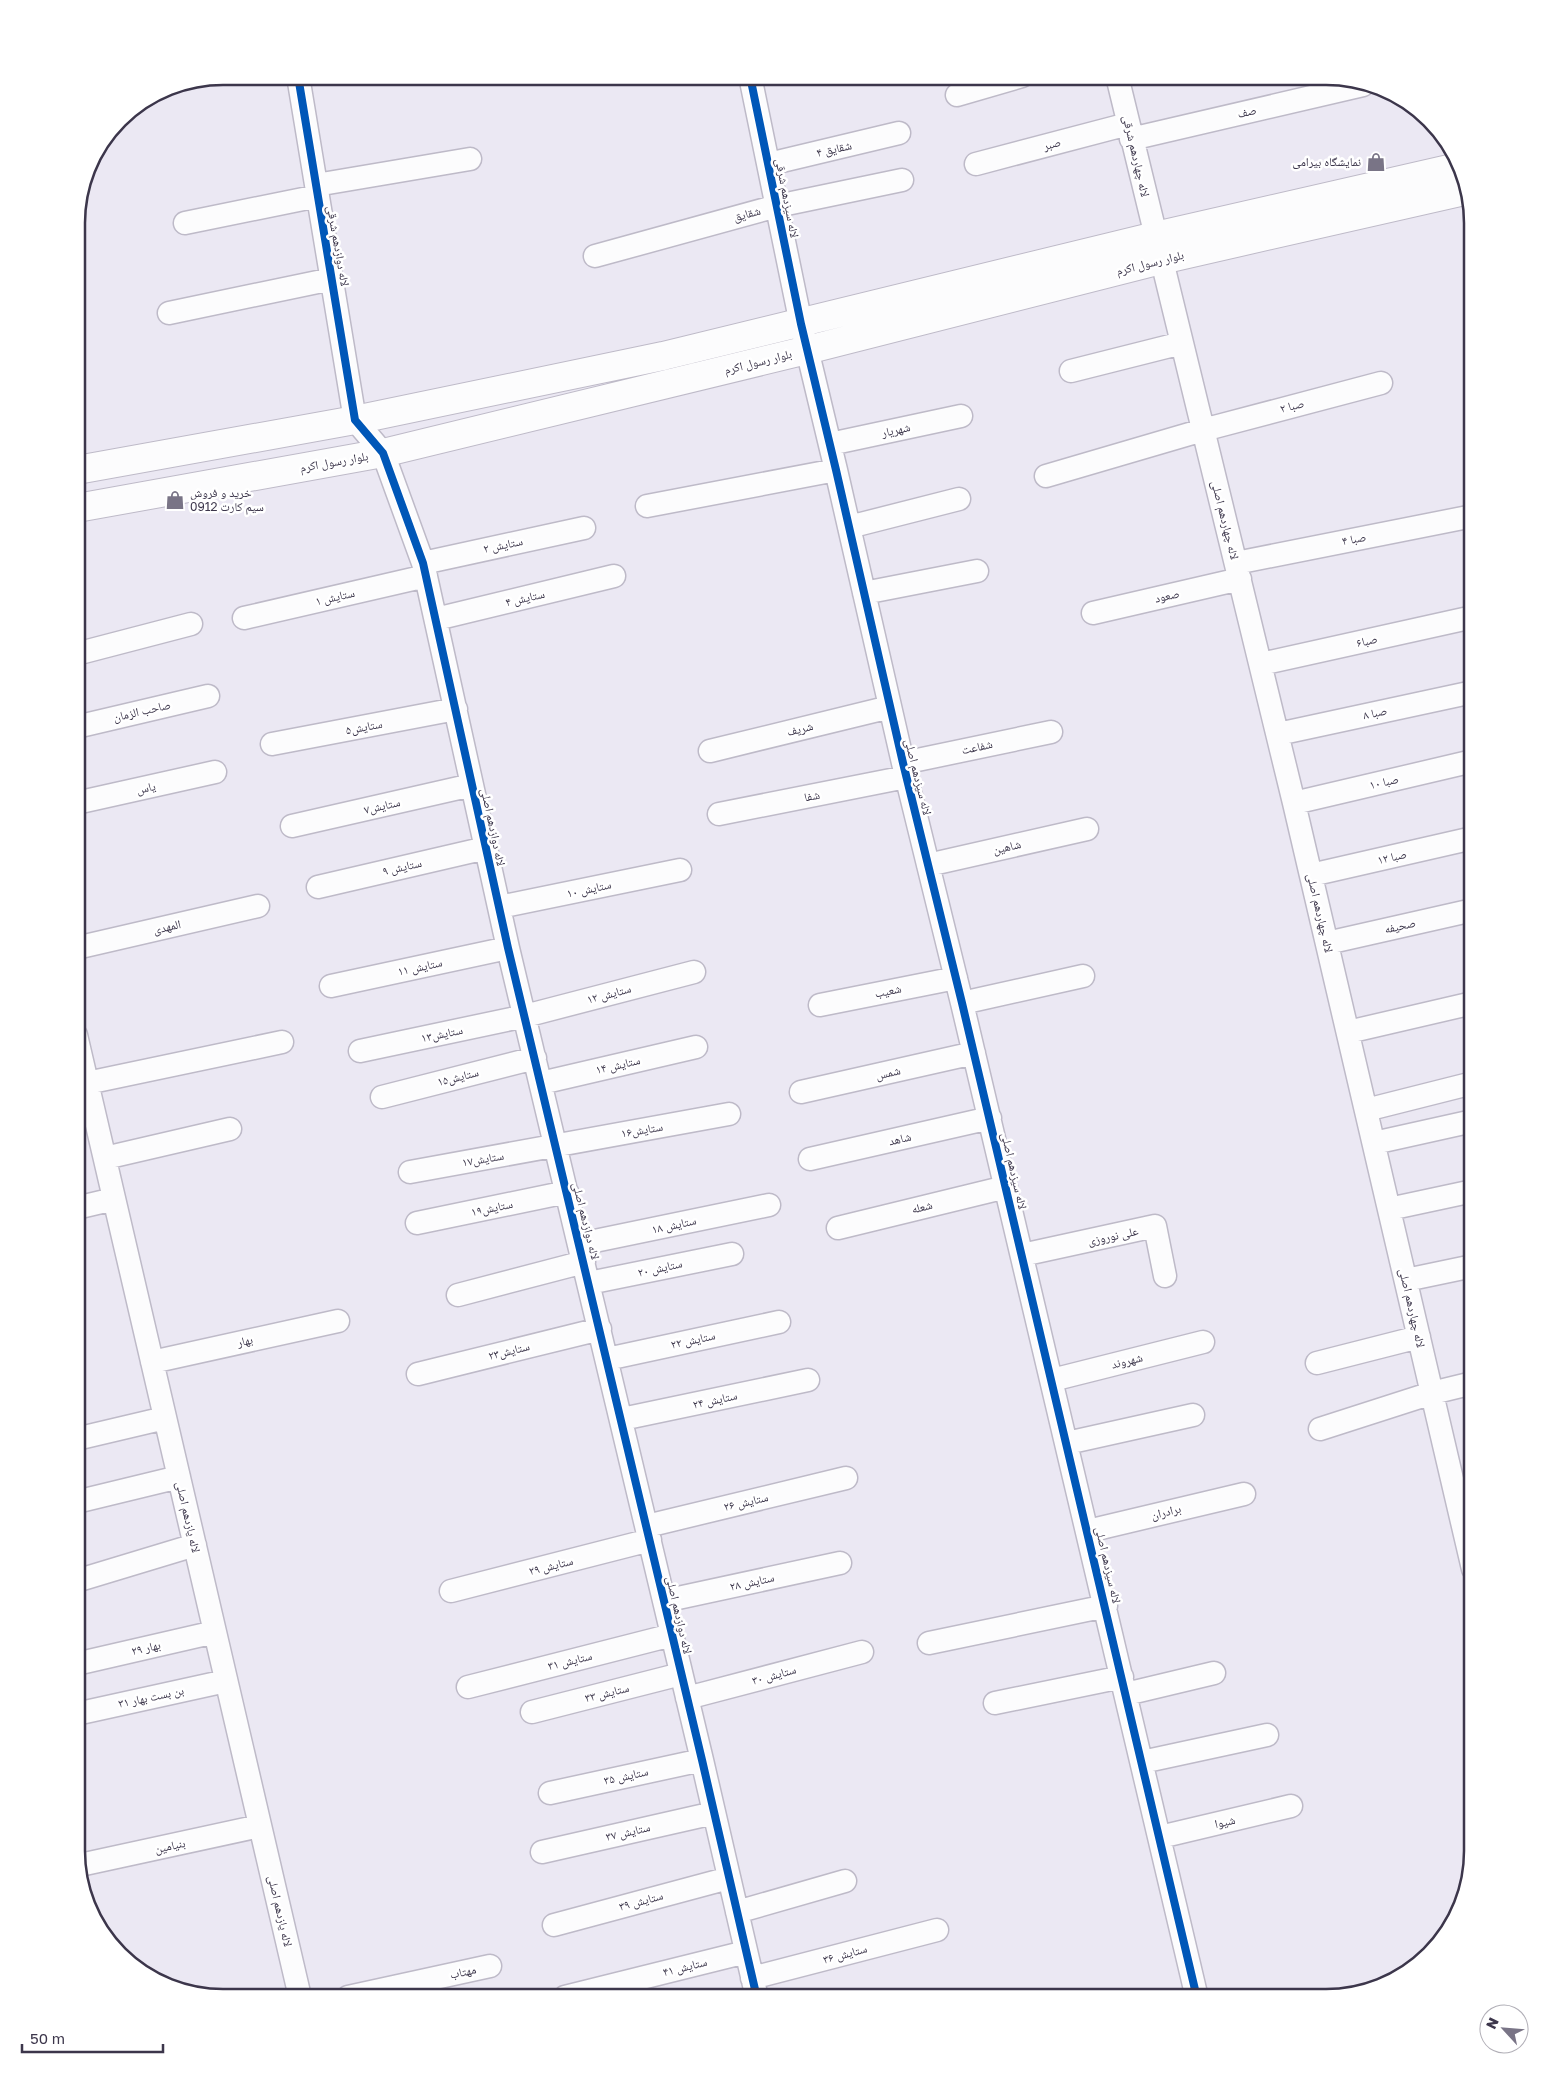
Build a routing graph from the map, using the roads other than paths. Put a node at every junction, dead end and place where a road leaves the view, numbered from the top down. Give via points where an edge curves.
1 (299, 85) edge
2 (752, 85) edge
3 (992, 85) edge
4 (1119, 85) edge
5 (1350, 88) edge
6 (958, 95) dead end
7 (1130, 131) junction
8 (900, 133) dead end
9 (470, 159) dead end
10 (769, 164) junction
11 (976, 164) dead end
12 (1453, 168) edge
13 (902, 180) dead end
14 (317, 191) junction
15 (1460, 192) edge
16 (777, 206) junction
17 (185, 223) dead end
18 (1158, 248) junction
19 (595, 256) dead end
20 (332, 279) junction
21 (169, 313) dead end
22 (804, 337) junction
23 (1182, 343) junction
24 (1071, 371) dead end
25 (1381, 383) dead end
26 (961, 416) dead end
27 (355, 420) junction
28 (1203, 430) junction
29 (830, 444) junction
30 (384, 453) junction
31 (85, 468) edge
32 (836, 470) junction
33 (1046, 476) dead end
34 (959, 499) dead end
35 (85, 506) edge
36 (647, 506) dead end
37 (1464, 518) edge
38 (849, 527) junction
39 (584, 528) dead end
40 (425, 570) junction
41 (977, 571) dead end
42 (1238, 571) junction
43 (614, 576) dead end
44 (864, 593) junction
45 (1093, 613) dead end
46 (244, 618) dead end
47 (436, 619) junction
48 (1464, 619) edge
49 (191, 624) dead end
50 (85, 652) edge
51 (1261, 664) junction
52 (1464, 694) edge
53 (208, 696) dead end
54 (890, 707) junction
55 (456, 709) junction
56 (85, 725) edge
57 (1051, 732) dead end
58 (1278, 734) junction
59 (272, 744) dead end
60 (710, 752) dead end
61 (1464, 763) edge
62 (904, 770) junction
63 (215, 772) dead end
64 (472, 785) junction
65 (85, 801) edge
66 (1294, 803) junction
67 (719, 814) dead end
68 (292, 826) dead end
69 (1086, 829) dead end
70 (1464, 840) edge
71 (486, 848) junction
72 (928, 866) junction
73 (680, 870) dead end
74 (1311, 875) junction
75 (318, 887) dead end
76 (258, 906) dead end
77 (499, 907) junction
78 (1464, 912) edge
79 (1327, 943) junction
80 (85, 946) edge
81 (508, 948) junction
82 (694, 972) dead end
83 (1082, 976) dead end
84 (956, 978) junction
85 (331, 986) dead end
86 (962, 1003) junction
87 (820, 1005) dead end
88 (1464, 1005) edge
89 (525, 1016) junction
90 (1348, 1032) junction
91 (282, 1042) dead end
92 (696, 1047) dead end
93 (360, 1051) dead end
94 (974, 1053) junction
95 (535, 1058) junction
96 (85, 1071) edge
97 (88, 1083) junction
98 (541, 1083) junction
99 (1464, 1085) edge
100 (801, 1092) dead end
101 (382, 1096) dead end
102 (1366, 1110) junction
103 (729, 1114) dead end
104 (990, 1118) junction
105 (86, 1122) edge
106 (1464, 1123) edge
107 (230, 1129) dead end
108 (1374, 1143) junction
109 (556, 1146) junction
110 (105, 1158) junction
111 (810, 1159) dead end
112 (410, 1172) dead end
113 (1006, 1186) junction
114 (567, 1192) junction
115 (1464, 1193) edge
116 (114, 1199) junction
117 (769, 1205) dead end
118 (85, 1206) edge
119 (1389, 1209) junction
120 (417, 1223) dead end
121 (838, 1228) dead end
122 (732, 1254) dead end
123 (1022, 1256) junction
124 (584, 1263) junction
125 (1464, 1268) edge
126 (1165, 1276) dead end
127 (1406, 1280) junction
128 (458, 1295) dead end
129 (338, 1321) dead end
130 (779, 1322) dead end
131 (600, 1329) junction
132 (1419, 1337) junction
133 (1203, 1342) dead end
134 (607, 1359) junction
135 (152, 1362) junction
136 (1317, 1363) dead end
137 (418, 1374) dead end
138 (808, 1380) dead end
139 (1052, 1380) junction
140 (1464, 1385) edge
141 (1432, 1393) junction
142 (1193, 1415) dead end
143 (165, 1418) junction
144 (622, 1419) junction
145 (1320, 1429) dead end
146 (85, 1437) edge
147 (1067, 1442) junction
148 (179, 1477) junction
149 (846, 1478) dead end
150 (1244, 1494) dead end
151 (85, 1500) edge
152 (1464, 1511) edge
153 (1088, 1531) junction
154 (649, 1533) junction
155 (195, 1545) junction
156 (840, 1563) dead end
157 (85, 1578) edge
158 (451, 1592) dead end
159 (664, 1601) junction
160 (1106, 1606) junction
161 (215, 1632) junction
162 (672, 1635) junction
163 (930, 1643) dead end
164 (862, 1652) dead end
165 (85, 1662) edge
166 (1214, 1673) dead end
167 (681, 1674) junction
168 (226, 1681) junction
169 (1124, 1686) junction
170 (468, 1687) dead end
171 (687, 1698) junction
172 (995, 1703) dead end
173 (85, 1712) edge
174 (532, 1712) dead end
175 (1267, 1735) dead end
176 (702, 1760) junction
177 (1142, 1762) junction
178 (550, 1793) dead end
179 (1291, 1806) dead end
180 (714, 1813) junction
181 (260, 1826) junction
182 (1160, 1837) junction
183 (542, 1852) dead end
184 (86, 1864) edge
185 (729, 1878) junction
186 (845, 1881) dead end
187 (737, 1912) junction
188 (554, 1925) dead end
189 (937, 1930) dead end
190 (746, 1952) junction
191 (490, 1966) dead end
192 (754, 1988) edge
193 (298, 1989) edge
194 (388, 1989) edge
195 (597, 1989) edge
196 (1195, 1989) edge

1 - 14 street, لاله دوازدهم شرقی
2 - 10 street, لاله سیزدهم شرقی
3 - 6 street
4 - 7 street, لاله چهاردهم شرقی
5 - 7 street, صف
7 - 11 street, صبر
7 - 18 street, لاله چهاردهم شرقی
8 - 10 street, شقایق ۴
9 - 14 street
10 - 16 street, لاله سیزدهم شرقی
12 - 18 main road, بلوار رسول اکرم
13 - 16 street, شقایق
14 - 17 street
14 - 20 street, لاله دوازدهم شرقی
15 - 18 main road, بلوار رسول اکرم
16 - 19 street, شقایق
16 - 22 street, لاله سیزدهم شرقی
18 - 22 main road, بلوار رسول اکرم
18 - 23 street, لاله چهاردهم اصلی
20 - 21 street
20 - 27 street, لاله دوازدهم شرقی
22 - 27 main road, بلوار رسول اکرم via 663,356
22 - 29 street, لاله سیزدهم اصلی
22 - 30 main road, بلوار رسول اکرم
23 - 24 street
23 - 28 street, لاله چهاردهم اصلی
25 - 28 street, صبا ۲
26 - 29 street, شهریار
27 - 30 street
27 - 31 main road, بلوار رسول اکرم
28 - 33 street, صبا ۲
28 - 42 street, لاله چهاردهم اصلی
29 - 32 street, لاله سیزدهم اصلی
30 - 35 main road, بلوار رسول اکرم
30 - 40 street, لاله دوازدهم اصلی
32 - 36 street
32 - 38 street, لاله سیزدهم اصلی
34 - 38 street
37 - 42 street, صبا ۴
38 - 44 street, لاله سیزدهم اصلی
39 - 40 street, ستایش ۲
40 - 46 street, ستایش ۱
40 - 47 street, لاله دوازدهم اصلی
41 - 44 street
42 - 45 street, صعود
42 - 51 street, لاله چهاردهم اصلی
43 - 47 street, ستایش ۴
44 - 54 street, لاله سیزدهم اصلی
47 - 55 street, لاله دوازدهم اصلی
48 - 51 street, صبا۶
49 - 50 street
51 - 58 street, لاله چهاردهم اصلی
52 - 58 street, صبا ۸
53 - 56 street, صاحب الزمان
54 - 60 street, شریف
54 - 62 street, لاله سیزدهم اصلی
55 - 59 street, ستایش۵
55 - 64 street, لاله دوازدهم اصلی
57 - 62 street, شفاعت
58 - 66 street, لاله چهاردهم اصلی
61 - 66 street, صبا ۱۰
62 - 67 street, شفا
62 - 72 street, لاله سیزدهم اصلی
63 - 65 street, یاس
64 - 68 street, ستایش۷
64 - 71 street, لاله دوازدهم اصلی
66 - 74 street, لاله چهاردهم اصلی
69 - 72 street, شاهین
70 - 74 street, صبا ۱۲
71 - 75 street, ستایش ۹
71 - 77 street, لاله دوازدهم اصلی
72 - 84 street, لاله سیزدهم اصلی
73 - 77 street, ستایش ۱۰
74 - 79 street, لاله چهاردهم اصلی
76 - 80 street, المهدی
77 - 81 street, لاله دوازدهم اصلی
78 - 79 street, صحیفه
79 - 90 street, لاله چهاردهم اصلی
81 - 85 street, ستایش ۱۱
81 - 89 street, لاله دوازدهم اصلی
82 - 89 street, ستایش ۱۲
83 - 86 street
84 - 86 street, لاله سیزدهم اصلی
84 - 87 street, شعیب
86 - 94 street, لاله سیزدهم اصلی
88 - 90 street
89 - 93 street, ستایش۱۳
89 - 95 street, لاله دوازدهم اصلی
90 - 102 street, لاله چهاردهم اصلی
91 - 97 street
92 - 98 street, ستایش ۱۴
94 - 100 street, شمس
94 - 104 street, لاله سیزدهم اصلی
95 - 98 street, لاله دوازدهم اصلی
95 - 101 street, ستایش۱۵
96 - 97 street, لاله یازدهم اصلی
97 - 105 street, لاله یازدهم اصلی
98 - 109 street, لاله دوازدهم اصلی
99 - 102 street
102 - 108 street, لاله چهاردهم اصلی
103 - 109 street, ستایش۱۶
104 - 111 street, شاهد
104 - 113 street, لاله سیزدهم اصلی
105 - 110 street, لاله یازدهم اصلی
106 - 108 street
107 - 110 street
108 - 119 street, لاله چهاردهم اصلی
109 - 112 street, ستایش۱۷
109 - 114 street, لاله دوازدهم اصلی
110 - 116 street, لاله یازدهم اصلی
113 - 121 street, شعله
113 - 123 street, لاله سیزدهم اصلی
114 - 120 street, ستایش۱۹
114 - 124 street, لاله دوازدهم اصلی
115 - 119 street
116 - 118 street
116 - 135 street, لاله یازدهم اصلی
117 - 124 street, ستایش ۱۸
119 - 127 street, لاله چهاردهم اصلی
122 - 124 street, ستایش ۲۰
123 - 126 street, علی نوروزی via 1155,1226
123 - 139 street, لاله سیزدهم اصلی
124 - 128 street
124 - 131 street, لاله دوازدهم اصلی
125 - 127 street
127 - 132 street, لاله چهاردهم اصلی
129 - 135 street, بهار
130 - 134 street, ستایش ۲۲
131 - 134 street, لاله دوازدهم اصلی
131 - 137 street, ستایش۲۳
132 - 136 street
132 - 141 street, لاله چهاردهم اصلی
133 - 139 street, شهروند
134 - 144 street, لاله دوازدهم اصلی
135 - 143 street, لاله یازدهم اصلی
138 - 144 street, ستایش ۲۴
139 - 147 street, لاله سیزدهم اصلی
140 - 141 street
141 - 145 street
141 - 152 street, لاله چهاردهم اصلی
142 - 147 street
143 - 146 street
143 - 148 street, لاله یازدهم اصلی
144 - 154 street, لاله دوازدهم اصلی
147 - 153 street, لاله سیزدهم اصلی
148 - 151 street
148 - 155 street, لاله یازدهم اصلی
149 - 154 street, ستایش ۲۶
150 - 153 street, برادران
153 - 160 street, لاله سیزدهم اصلی
154 - 158 street, ستایش ۲۹
154 - 159 street, لاله دوازدهم اصلی
155 - 157 street
155 - 161 street, لاله یازدهم اصلی
156 - 159 street, ستایش ۲۸
159 - 162 street, لاله دوازدهم اصلی
160 - 163 street
160 - 169 street, لاله سیزدهم اصلی
161 - 165 street, بهار ۲۹
161 - 168 street, لاله یازدهم اصلی
162 - 167 street, لاله دوازدهم اصلی
162 - 170 street, ستایش ۳۱
164 - 171 street, ستایش ۳۰
166 - 169 street
167 - 171 street, لاله دوازدهم اصلی
167 - 174 street, ستایش ۳۳
168 - 173 street, بن بست بهار ٣١
168 - 181 street, لاله یازدهم اصلی
169 - 172 street
169 - 177 street, لاله سیزدهم اصلی
171 - 176 street, لاله دوازدهم اصلی
175 - 177 street
176 - 178 street, ستایش ۳۵
176 - 180 street, لاله دوازدهم اصلی
177 - 182 street, لاله سیزدهم اصلی
179 - 182 street, شیوا
180 - 183 street, ستایش ۳۷
180 - 185 street, لاله دوازدهم اصلی
181 - 184 street, بنیامین
181 - 193 street, لاله یازدهم اصلی
182 - 196 street, لاله سیزدهم اصلی
185 - 187 street, لاله دوازدهم اصلی
185 - 188 street, ستایش ۳۹
186 - 187 street
187 - 190 street, لاله دوازدهم اصلی
189 - 192 street, ستایش ۳۶
190 - 192 street, لاله دوازدهم اصلی
190 - 195 street, ستایش ۴۱
191 - 194 street, مهتاب

